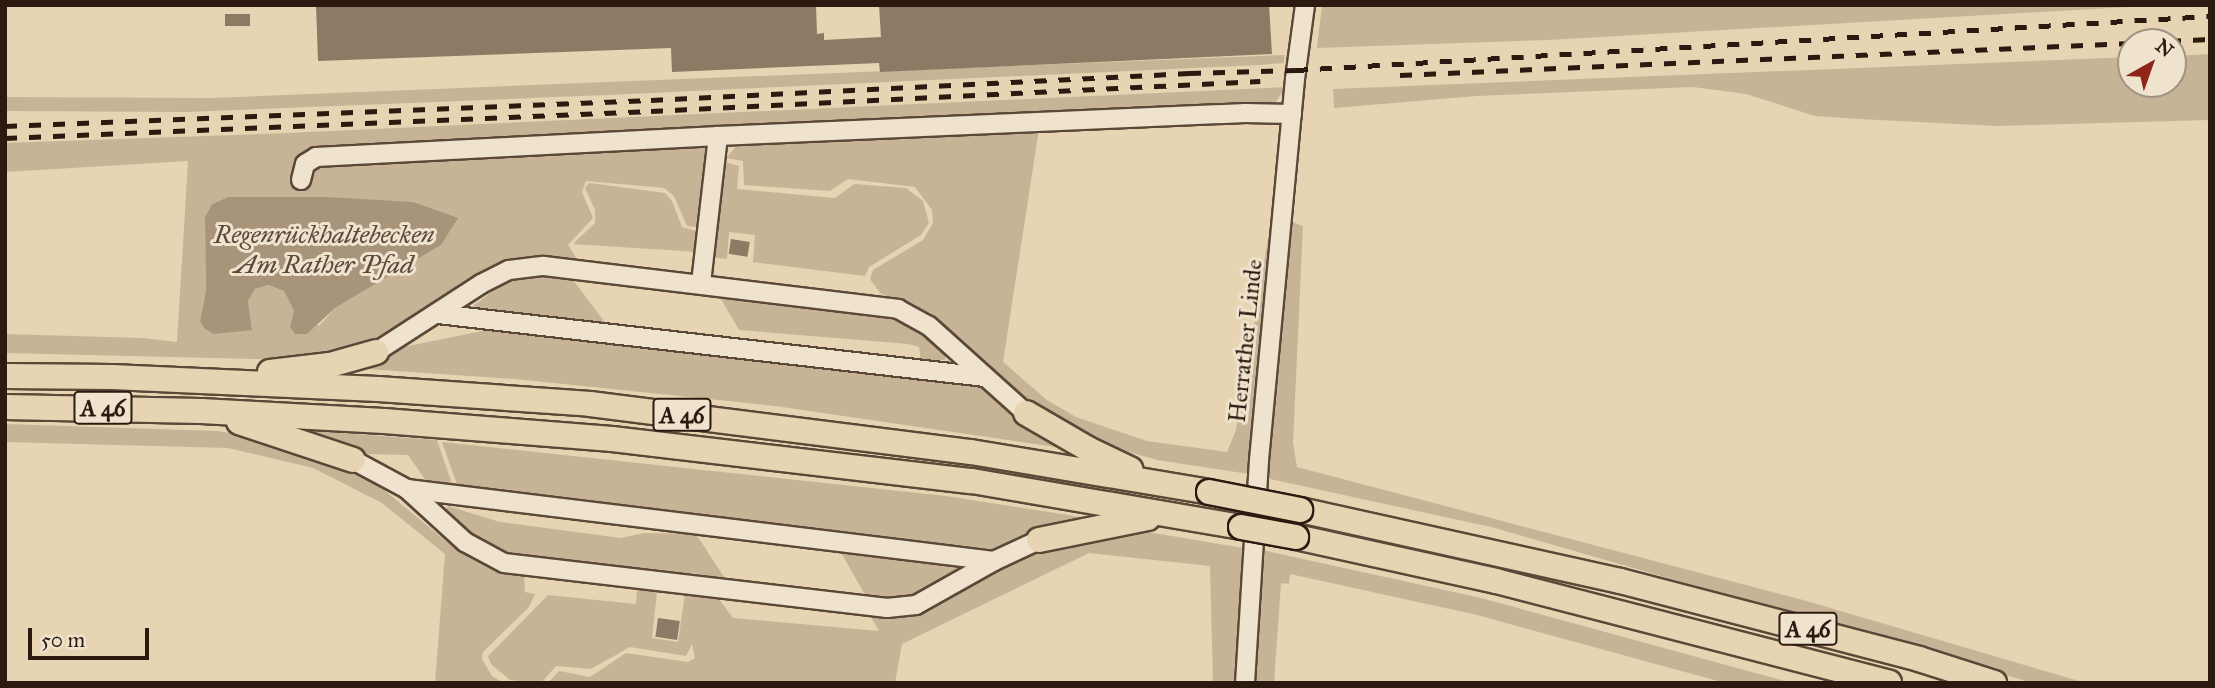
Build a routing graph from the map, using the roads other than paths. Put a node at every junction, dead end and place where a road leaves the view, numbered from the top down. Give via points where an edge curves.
1 (1306, 5) edge
2 (1292, 114) junction
3 (718, 136) junction
4 (301, 180) dead end
5 (701, 283) junction
6 (438, 314) junction
7 (376, 352) joint
8 (5, 376) edge
9 (985, 377) junction
10 (197, 381) junction
11 (5, 407) edge
12 (201, 411) junction
13 (1026, 413) joint
14 (353, 460) joint
15 (1163, 484) junction
16 (407, 489) junction
17 (1167, 514) junction
18 (1039, 540) joint
19 (994, 561) junction
20 (1245, 683) edge
21 (1889, 683) edge
22 (1994, 683) edge

1 - 2 street, Herrather Linde
2 - 3 street
2 - 20 street, Herrather Linde via 1259,460
3 - 4 street via 316,157 305,164
3 - 5 street
5 - 6 street via 544,266 509,270
5 - 9 street via 898,309 929,326
6 - 7 street
6 - 9 street
7 - 10 highway via 330,365
8 - 10 highway, A 46
9 - 13 street
10 - 15 highway, A 46 via 590,404 971,452
11 - 12 highway, A 46
12 - 14 highway
12 - 17 highway, A 46 via 611,439 972,481
13 - 15 highway
14 - 16 street
15 - 22 highway, A 46, bridge via 1620,581
16 - 19 street
16 - 19 street via 465,542 504,563 887,608 916,605
17 - 18 highway
17 - 21 highway, A 46, bridge via 1496,581
18 - 19 street

